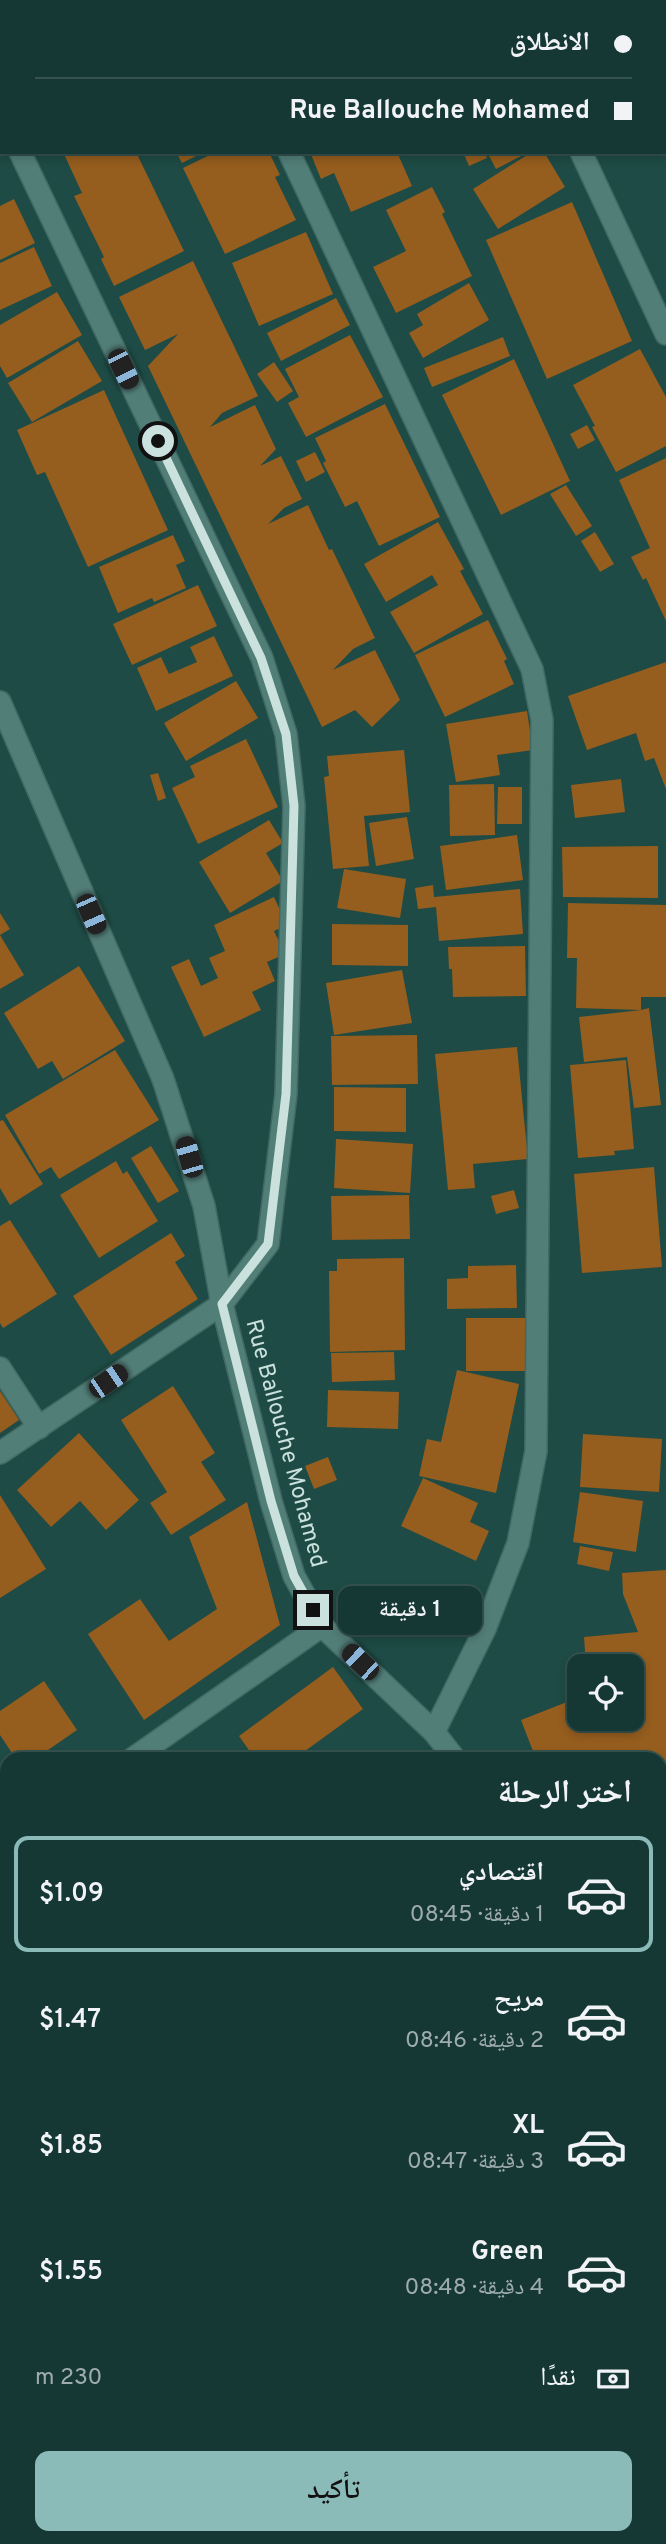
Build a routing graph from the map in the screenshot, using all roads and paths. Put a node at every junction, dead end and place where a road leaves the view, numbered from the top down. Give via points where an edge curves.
1 (21, 154) edge
2 (290, 154) edge
3 (582, 154) edge
4 (666, 334) edge
5 (0, 702) edge
6 (222, 1304) junction
7 (0, 1368) edge
8 (39, 1428) junction
9 (0, 1453) edge
10 (322, 1626) junction
11 (434, 1732) junction
12 (142, 1752) edge
13 (450, 1752) edge

1 - 6 street via 261,658 286,734 294,806 286,1094 268,1244
2 - 11 street via 532,669 542,720 536,1451 518,1543 485,1629
3 - 4 street
5 - 6 street, Rue Ballouche Mohamed via 163,1079 204,1206
6 - 8 street
6 - 10 street, Rue Ballouche Mohamed via 294,1576
7 - 8 street
8 - 9 street
10 - 11 street, Rue Ballouche Mohamed
10 - 12 street
11 - 13 street, Rue Ballouche Mohamed

